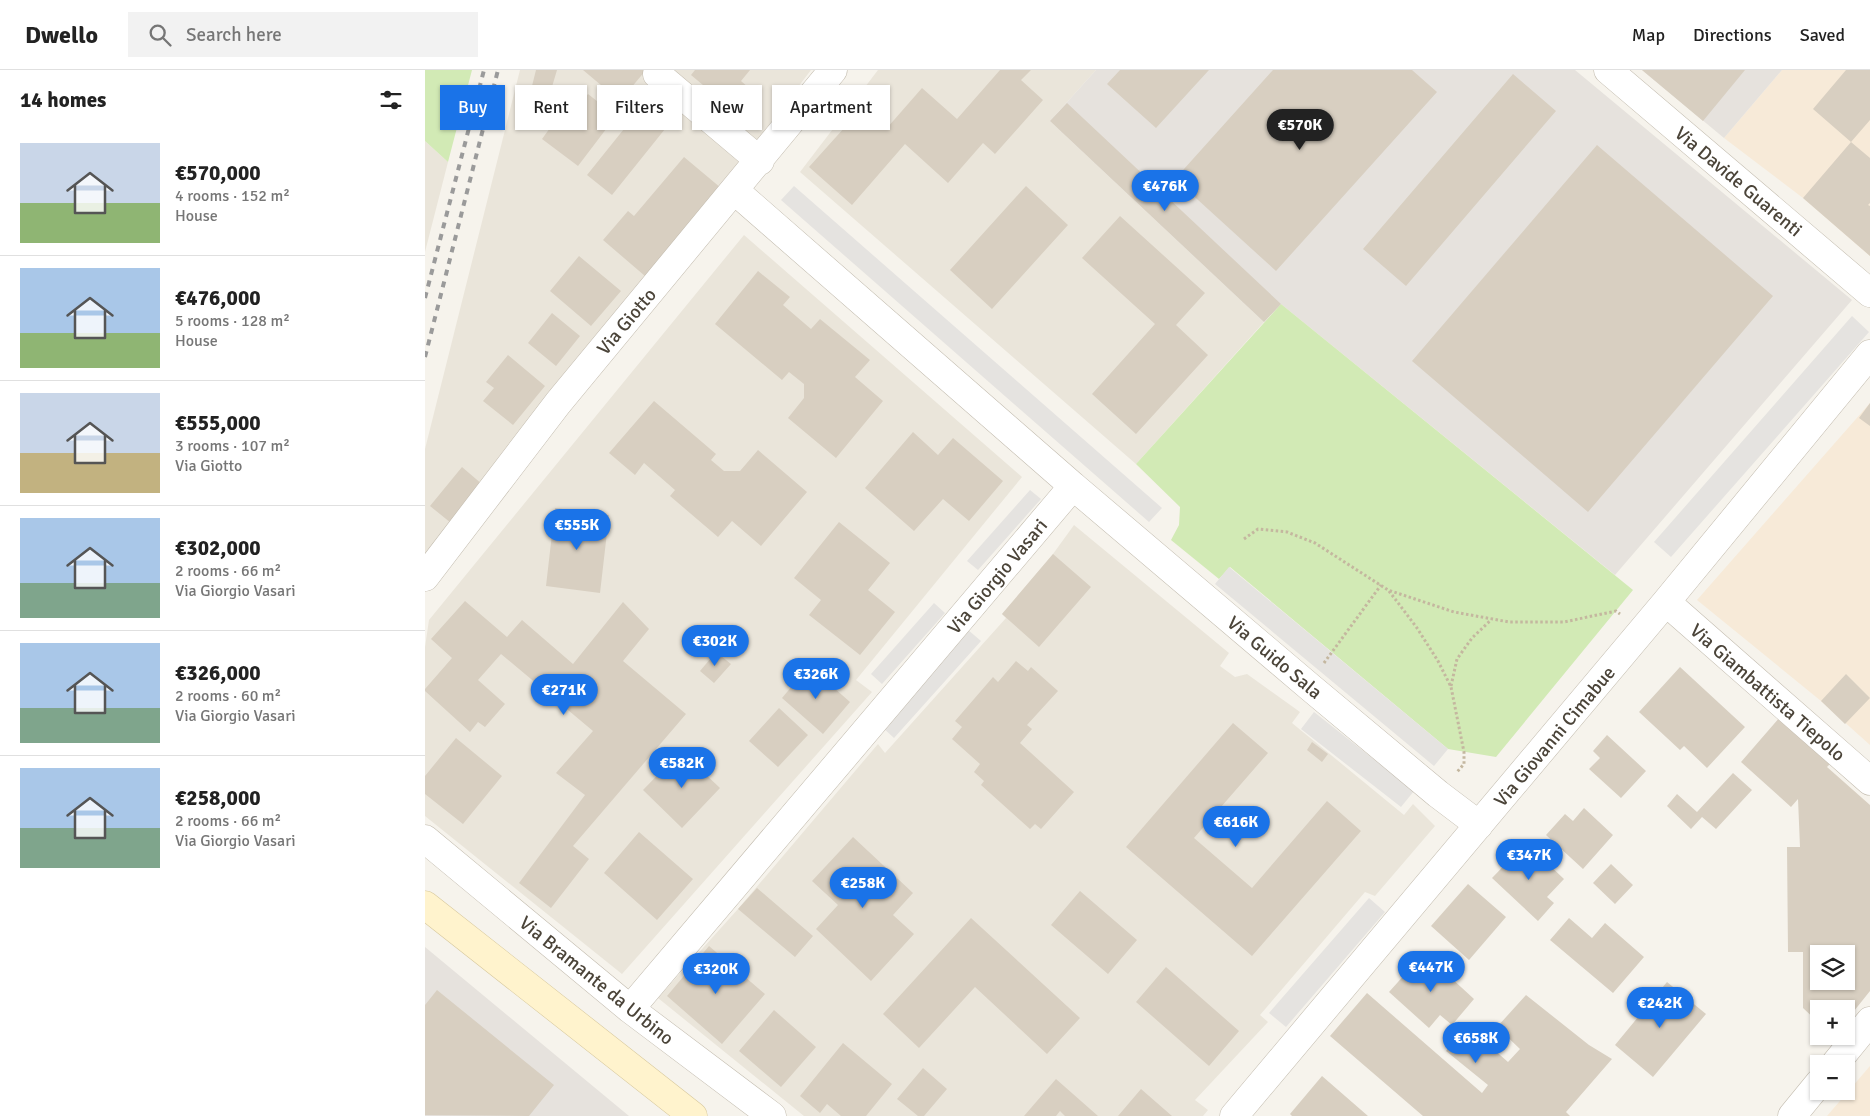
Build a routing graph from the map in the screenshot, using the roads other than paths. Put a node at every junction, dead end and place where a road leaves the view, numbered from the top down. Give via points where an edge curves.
1 (833, 70) edge
2 (1608, 70) edge
3 (657, 74) dead end
4 (760, 161) junction
5 (734, 190) junction
6 (1870, 293) edge
7 (1870, 354) edge
8 (1073, 486) junction
9 (425, 577) edge
10 (1666, 602) junction
11 (1870, 781) edge
12 (1479, 825) junction
13 (425, 839) edge
14 (425, 905) edge
15 (630, 1009) junction
16 (1870, 1021) edge
17 (1842, 1055) edge
18 (1810, 1094) edge
19 (693, 1116) edge
20 (772, 1116) edge
21 (1234, 1116) edge
22 (1792, 1116) edge

1 - 4 street, Via Giotto
2 - 6 street, Via Davide Guarenti
3 - 4 street
4 - 5 street, Via Giotto
5 - 8 street
5 - 9 street, Via Giotto via 558,403
7 - 10 street, Via Giovanni Cimabue
8 - 12 street, Via Guido Sala via 1311,688
8 - 15 street, Via Giorgio Vasari
10 - 11 street, Via Giambattista Tiepolo
10 - 12 street, Via Giovanni Cimabue
12 - 21 street, Via Giovanni Cimabue
13 - 15 street, Via Bramante da Urbino
14 - 19 street
15 - 20 street, Via Bramante da Urbino
16 - 17 street
18 - 22 street

